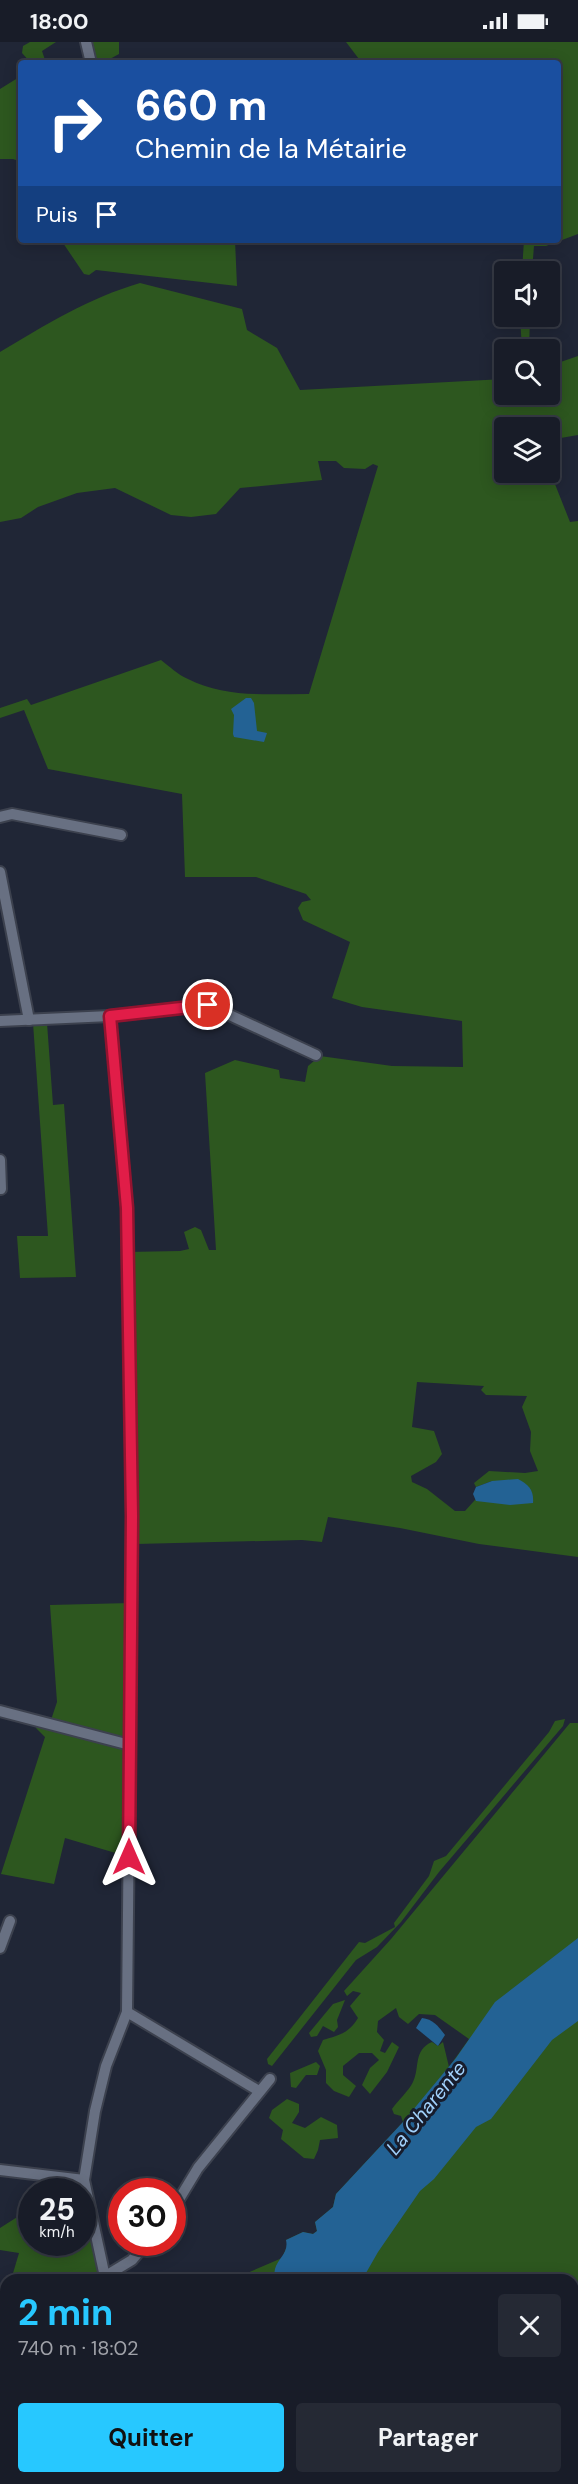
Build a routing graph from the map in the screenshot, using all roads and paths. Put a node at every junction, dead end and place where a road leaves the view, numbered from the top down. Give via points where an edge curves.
1 (86, 42) edge
2 (90, 60) edge
3 (0, 818) edge
4 (121, 835) dead end
5 (0, 872) edge
6 (110, 1016) junction
7 (29, 1020) junction
8 (0, 1021) edge
9 (316, 1055) dead end
10 (0, 1160) edge
11 (1, 1189) edge
12 (0, 1711) edge
13 (130, 1745) junction
14 (10, 1921) dead end
15 (0, 1948) edge
16 (127, 2012) junction
17 (270, 2079) dead end
18 (259, 2091) junction
19 (0, 2170) edge
20 (67, 2178) edge
21 (84, 2178) edge
22 (186, 2188) edge
23 (96, 2246) edge
24 (135, 2256) edge
25 (101, 2274) edge
26 (110, 2274) edge

1 - 2 street
3 - 4 street via 12,814
5 - 7 street
6 - 7 street
6 - 9 street via 208,1005
6 - 13 street via 127,1208 132,1516
7 - 8 street
10 - 11 street
12 - 13 street
13 - 16 street
14 - 15 street
16 - 18 street
16 - 21 street via 106,2066
17 - 18 street
18 - 22 street
19 - 20 street
23 - 25 street
24 - 26 street

